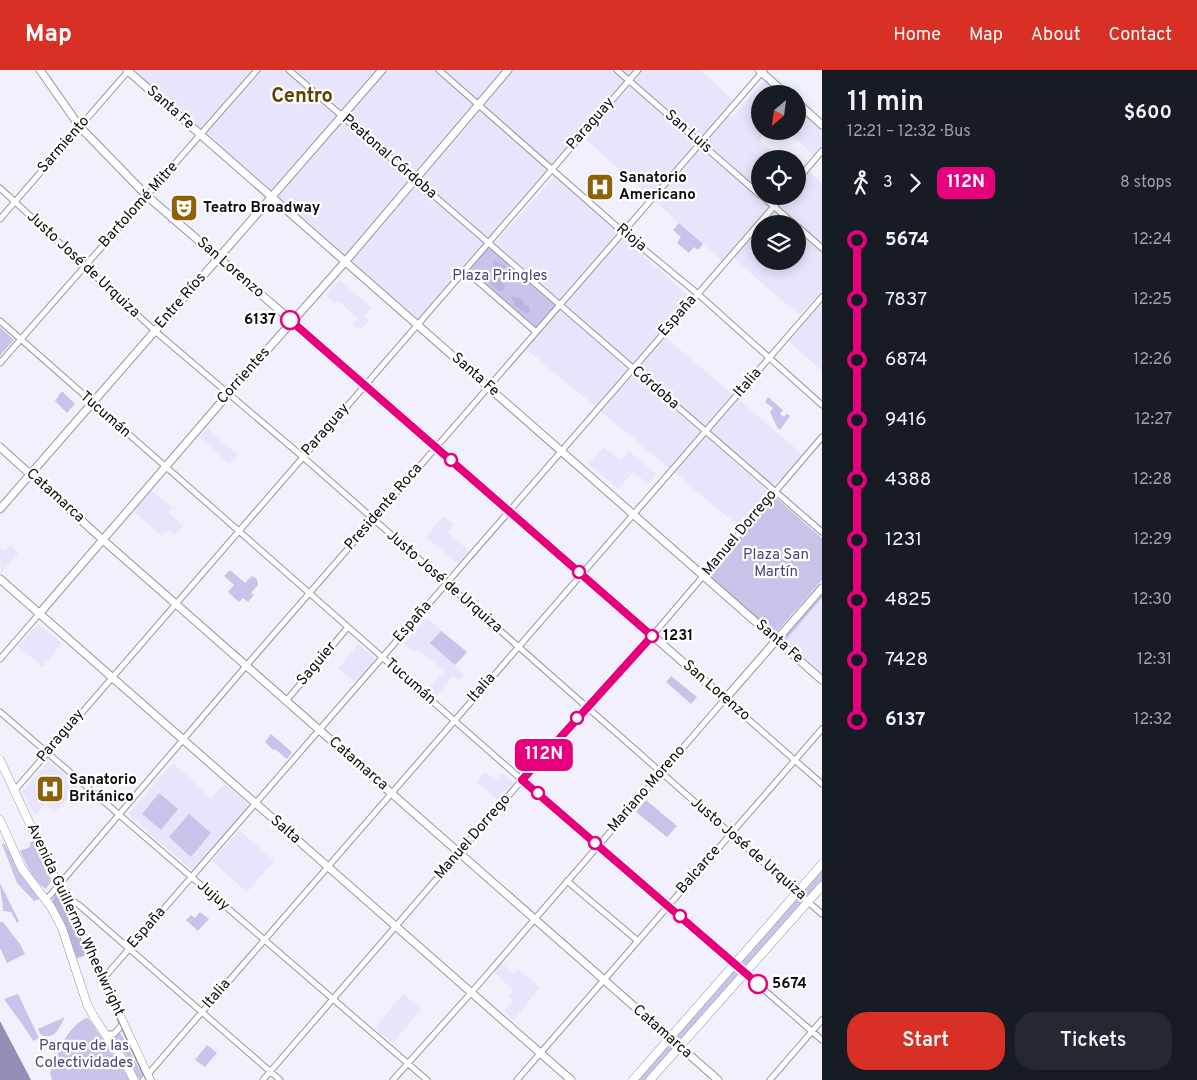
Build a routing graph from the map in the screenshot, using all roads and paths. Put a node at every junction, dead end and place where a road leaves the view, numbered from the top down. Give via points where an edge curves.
1 (40, 70) edge
2 (128, 70) edge
3 (258, 70) edge
4 (289, 70) edge
5 (382, 70) edge
6 (439, 70) edge
7 (508, 70) edge
8 (617, 70) edge
9 (638, 70) edge
10 (762, 71) edge
11 (629, 80) junction
12 (777, 85) edge
13 (478, 105) junction
14 (806, 111) edge
15 (342, 116) junction
16 (822, 125) edge
17 (80, 127) junction
18 (201, 135) junction
19 (700, 143) junction
20 (822, 151) edge
21 (552, 169) junction
22 (806, 170) edge
23 (415, 179) junction
24 (751, 186) edge
25 (0, 188) edge
26 (147, 196) junction
27 (272, 198) junction
28 (15, 202) junction
29 (774, 206) joint
30 (784, 215) edge
31 (0, 219) edge
32 (624, 232) junction
33 (806, 234) edge
34 (489, 243) junction
35 (822, 248) edge
36 (219, 258) junction
37 (345, 262) junction
38 (84, 266) junction
39 (465, 270) junction
40 (698, 294) junction
41 (822, 297) edge
42 (559, 306) junction
43 (0, 321) edge
44 (293, 322) junction
45 (418, 325) junction
46 (155, 331) junction
47 (536, 332) junction
48 (20, 340) junction
49 (769, 358) junction
50 (0, 363) edge
51 (632, 369) junction
52 (366, 385) junction
53 (488, 387) junction
54 (229, 393) junction
55 (92, 402) junction
56 (822, 405) edge
57 (705, 432) junction
58 (822, 437) edge
59 (0, 447) edge
60 (436, 447) junction
61 (561, 452) junction
62 (303, 457) junction
63 (165, 467) junction
64 (30, 475) junction
65 (775, 492) junction
66 (0, 509) edge
67 (509, 511) junction
68 (633, 515) junction
69 (373, 520) junction
70 (238, 531) junction
71 (822, 532) edge
72 (103, 540) junction
73 (582, 574) junction
74 (703, 576) junction
75 (0, 579) edge
76 (446, 584) junction
77 (822, 588) edge
78 (309, 593) junction
79 (175, 603) junction
80 (39, 614) junction
81 (348, 627) junction
82 (652, 636) junction
83 (776, 640) junction
84 (518, 647) junction
85 (382, 657) junction
86 (0, 659) edge
87 (246, 666) junction
88 (111, 677) junction
89 (822, 680) edge
90 (725, 699) junction
91 (286, 701) junction
92 (587, 707) junction
93 (0, 712) edge
94 (454, 720) junction
95 (822, 729) edge
96 (319, 730) junction
97 (183, 740) junction
98 (47, 752) junction
99 (0, 760) edge
100 (795, 760) junction
101 (662, 772) junction
102 (522, 780) junction
103 (822, 784) edge
104 (15, 790) junction
105 (391, 793) junction
106 (256, 804) junction
107 (119, 816) junction
108 (0, 820) edge
109 (731, 834) junction
110 (598, 845) junction
111 (459, 854) junction
112 (822, 864) edge
113 (328, 867) junction
114 (192, 877) junction
115 (567, 881) junction
116 (822, 886) edge
117 (61, 889) junction
118 (797, 892) junction
119 (46, 900) junction
120 (808, 902) junction
121 (668, 906) junction
122 (822, 914) edge
123 (534, 919) junction
124 (396, 927) junction
125 (265, 940) junction
126 (638, 941) junction
127 (129, 949) junction
128 (734, 964) junction
129 (744, 973) junction
130 (102, 980) junction
131 (604, 981) junction
132 (471, 993) junction
133 (334, 1000) junction
134 (201, 1012) junction
135 (822, 1020) edge
136 (122, 1022) junction
137 (812, 1031) junction
138 (104, 1034) junction
139 (669, 1038) junction
140 (822, 1040) edge
141 (679, 1046) junction
142 (540, 1053) junction
143 (407, 1063) junction
144 (270, 1071) junction
145 (147, 1079) edge
146 (134, 1080) edge
147 (263, 1080) edge
148 (280, 1080) edge
149 (393, 1080) edge
150 (426, 1080) edge
151 (517, 1080) edge
152 (571, 1080) edge
153 (633, 1080) edge
154 (650, 1080) edge
155 (718, 1080) edge
156 (770, 1080) edge

1 - 17 main road, San Lorenzo
2 - 17 street, Sarmiento
2 - 18 main road, Santa Fe
3 - 18 street, Bartolomé Mitre
4 - 15 street, Peatonal Córdoba
5 - 15 main road, Entre Ríos
6 - 13 street, Rioja
7 - 13 main road, Corrientes
8 - 11 street, San Luis
9 - 11 street, Paraguay
10 - 12 main road
10 - 19 street, Presidente Roca
11 - 19 street, San Luis
11 - 21 street, Paraguay
13 - 21 street, Rioja
13 - 23 main road, Corrientes
14 - 16 main road
15 - 23 street, Peatonal Córdoba
15 - 27 main road, Entre Ríos
17 - 26 main road, San Lorenzo
17 - 28 street, Sarmiento
18 - 26 street, Bartolomé Mitre
18 - 27 main road, Santa Fe
19 - 24 street, San Luis
19 - 32 street, Presidente Roca
20 - 22 street
21 - 32 street, Rioja
21 - 34 street, Paraguay
23 - 34 street, Peatonal Córdoba
23 - 37 main road, Corrientes
25 - 28 street, Justo José de Urquiza
26 - 36 main road, San Lorenzo
26 - 38 street, Bartolomé Mitre
27 - 36 main road, Entre Ríos
27 - 37 main road, Santa Fe
28 - 31 street, Sarmiento
28 - 38 street, Justo José de Urquiza
29 - 30 street, San Luis
29 - 40 street, España
32 - 40 street, Rioja
32 - 42 street, Presidente Roca
33 - 35 street
34 - 39 street, Paraguay
34 - 42 street, Córdoba
36 - 44 main road, San Lorenzo
36 - 46 main road, Entre Ríos
37 - 44 main road, Corrientes
37 - 45 main road, Santa Fe
38 - 46 street, Justo José de Urquiza
38 - 48 street, Bartolomé Mitre
39 - 45 street, Paraguay
39 - 47 street
40 - 49 street, Rioja
40 - 51 street, España
41 - 49 street, Italia
42 - 47 street, Presidente Roca
42 - 51 street, Córdoba
43 - 48 street, Tucumán
44 - 52 main road, San Lorenzo
44 - 54 main road, Corrientes
45 - 52 street, Paraguay
45 - 53 main road, Santa Fe
46 - 54 street, Justo José de Urquiza
46 - 55 main road, Entre Ríos
47 - 53 street, Presidente Roca
48 - 50 street, Bartolomé Mitre
48 - 55 street, Tucumán
49 - 56 street, Rioja
49 - 57 street, Italia
51 - 57 street, Córdoba
51 - 61 street, España
52 - 60 main road, San Lorenzo
52 - 62 street, Paraguay
53 - 60 street, Presidente Roca
53 - 61 main road, Santa Fe
54 - 62 street, Justo José de Urquiza
54 - 63 main road, Corrientes
55 - 63 street, Tucumán
55 - 64 main road, Entre Ríos
57 - 65 street, Córdoba
57 - 68 street, Italia
58 - 65 street, Manuel Dorrego
59 - 64 main road, Catamarca
60 - 67 main road, San Lorenzo
60 - 69 street, Presidente Roca
61 - 67 street, España
61 - 68 main road, Santa Fe
62 - 69 street, Justo José de Urquiza
62 - 70 street, Paraguay
63 - 70 street, Tucumán
63 - 72 main road, Corrientes
64 - 66 main road, Entre Ríos
64 - 72 main road, Catamarca
65 - 71 street, Córdoba
65 - 74 street, Manuel Dorrego
67 - 73 main road, San Lorenzo
67 - 76 street, España
68 - 73 street, Italia
68 - 74 main road, Santa Fe
69 - 76 street, Justo José de Urquiza
69 - 78 street, Presidente Roca
70 - 78 street, Tucumán
70 - 79 street, Paraguay
72 - 79 main road, Catamarca
72 - 80 main road, Corrientes
73 - 82 main road, San Lorenzo
73 - 84 street, Italia
74 - 82 street, Manuel Dorrego
74 - 83 main road, Santa Fe
75 - 80 main road, Salta
76 - 84 street, Justo José de Urquiza
76 - 85 street, España
77 - 83 main road, Mariano Moreno
78 - 81 street, Tucumán
78 - 87 street, Presidente Roca
79 - 87 main road, Catamarca
79 - 88 street, Paraguay
80 - 86 street, Corrientes
80 - 88 main road, Salta
81 - 85 street, Tucumán
81 - 91 street, Saguier
82 - 90 main road, San Lorenzo
82 - 92 street, Manuel Dorrego
83 - 89 main road, Santa Fe
83 - 90 main road, Mariano Moreno
84 - 92 street, Justo José de Urquiza
84 - 94 street, Italia
85 - 94 street, Tucumán
85 - 96 street, España
87 - 91 main road, Catamarca
87 - 97 street, Presidente Roca
88 - 97 main road, Salta
88 - 98 street, Paraguay
90 - 100 street, San Lorenzo
90 - 101 street, Mariano Moreno
91 - 96 main road, Catamarca
92 - 101 street, Justo José de Urquiza
92 - 102 street, Manuel Dorrego
93 - 98 street, Jujuy
94 - 102 street, Tucumán
94 - 105 street, Italia
95 - 100 street, Balcarce
96 - 105 main road, Catamarca
96 - 106 street, España
97 - 106 main road, Salta
97 - 107 street, Presidente Roca
98 - 104 street, Paraguay
98 - 107 street, Jujuy
99 - 104 main road, Avenida Guillermo Wheelwright
100 - 103 street, San Lorenzo
100 - 109 street, Balcarce
101 - 109 street, Justo José de Urquiza
101 - 110 street, Mariano Moreno
102 - 110 street, Tucumán
102 - 111 street, Manuel Dorrego
104 - 117 main road, Avenida Guillermo Wheelwright
105 - 111 main road, Catamarca
105 - 113 street, Italia
106 - 113 main road, Salta
106 - 114 street, España
107 - 114 street, Jujuy
107 - 117 street, Presidente Roca
108 - 119 main road via 22,869
109 - 118 street, Justo José de Urquiza
109 - 121 street, Balcarce
110 - 115 street, Mariano Moreno
110 - 121 street, Tucumán
111 - 123 main road, Catamarca
111 - 124 street, Manuel Dorrego
112 - 118 main road
113 - 124 main road, Salta
113 - 125 street, Italia
114 - 125 street, Jujuy
114 - 127 street, España
115 - 123 street, Mariano Moreno
115 - 126 street
116 - 120 main road
117 - 119 street, Presidente Roca
117 - 127 street
117 - 130 main road, Avenida Guillermo Wheelwright
118 - 120 street, Justo José de Urquiza
118 - 128 main road
119 - 138 main road via 62,928 87,1004
120 - 122 street, Justo José de Urquiza
120 - 129 main road
121 - 126 street, Balcarce
121 - 128 street, Tucumán
123 - 131 main road, Catamarca
123 - 132 street, Mariano Moreno
124 - 132 main road, Salta
124 - 133 street, Manuel Dorrego
125 - 133 street, Jujuy
125 - 134 street, Italia
126 - 131 street, Balcarce
127 - 130 street, España
127 - 134 street
128 - 129 street, Tucumán
128 - 139 main road
129 - 137 street, Tucumán
129 - 141 main road
130 - 136 main road, Avenida Guillermo Wheelwright
131 - 139 main road, Catamarca
131 - 142 street, Balcarce
132 - 142 main road, Salta
132 - 143 street, Mariano Moreno
133 - 143 street, Jujuy
133 - 144 street, Manuel Dorrego
134 - 144 street
134 - 145 street, Italia
135 - 137 street
136 - 138 street via 114,1034
136 - 145 main road, Avenida Guillermo Wheelwright
137 - 140 street, Tucumán
137 - 156 street
138 - 146 main road
139 - 141 main road, Catamarca
139 - 153 main road
141 - 154 main road
141 - 155 main road, Catamarca
142 - 151 street, Balcarce
142 - 152 main road, Salta
143 - 149 street, Mariano Moreno
143 - 150 street, Jujuy
144 - 147 street, Manuel Dorrego
144 - 148 street

